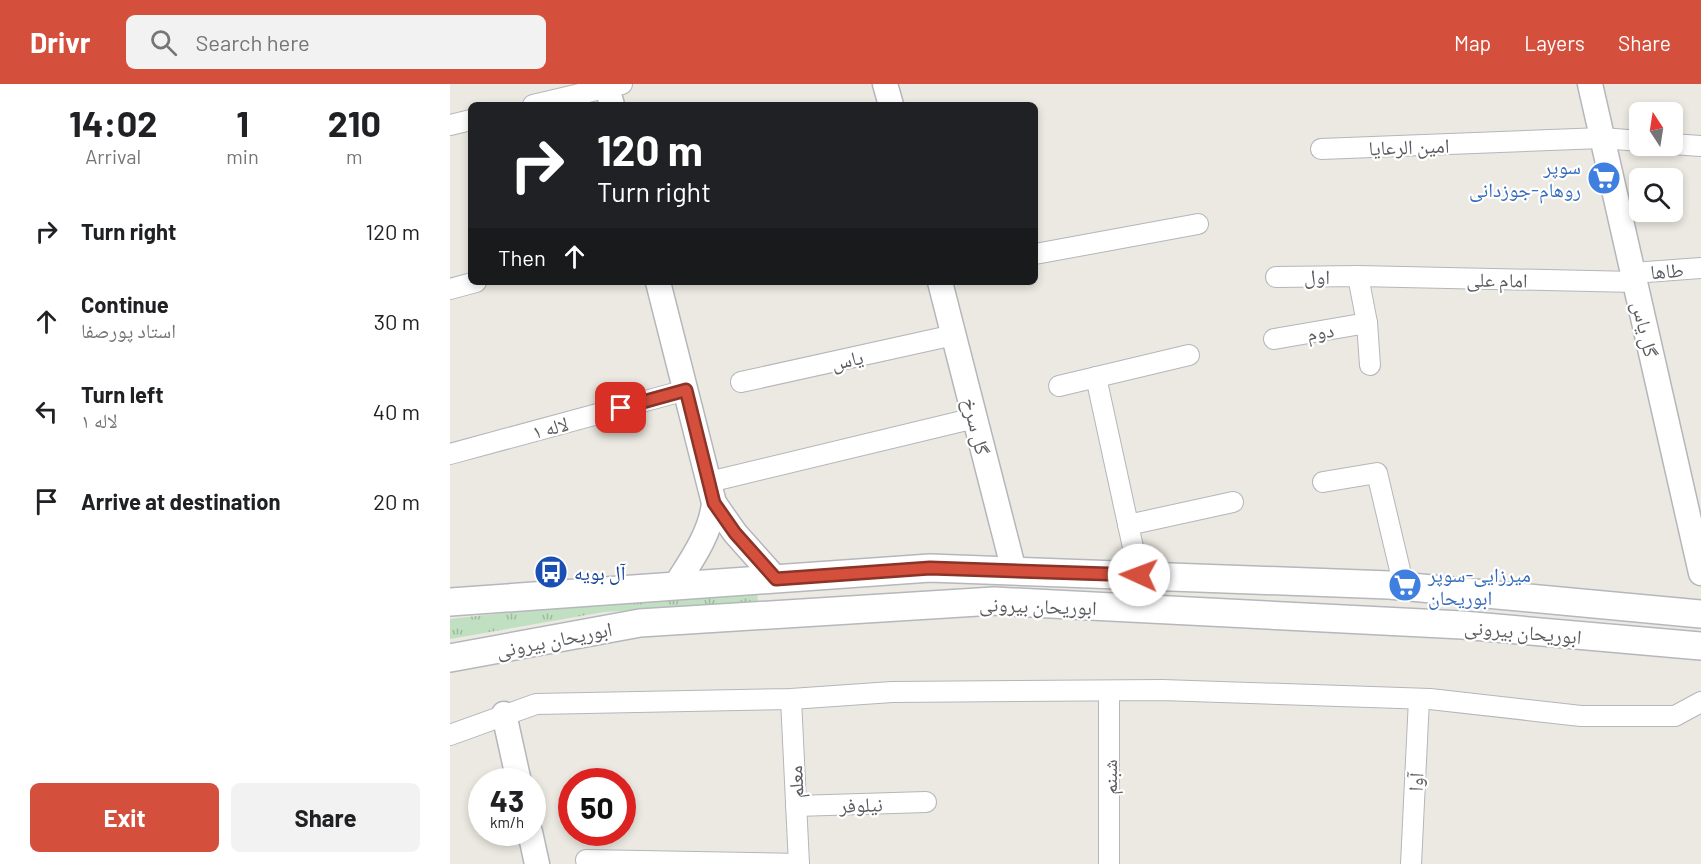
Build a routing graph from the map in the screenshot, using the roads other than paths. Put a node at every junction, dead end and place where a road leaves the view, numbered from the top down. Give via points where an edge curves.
1 (885, 84) edge
2 (1590, 84) edge
3 (612, 90) edge
4 (549, 102) edge
5 (890, 102) edge
6 (468, 121) edge
7 (450, 125) edge
8 (1602, 138) junction
9 (1629, 140) edge
10 (1683, 145) edge
11 (1701, 146) edge
12 (1321, 149) dead end
13 (1198, 224) dead end
14 (1038, 253) edge
15 (1701, 268) edge
16 (1358, 276) junction
17 (1276, 277) dead end
18 (1634, 278) junction
19 (468, 284) edge
20 (659, 285) edge
21 (941, 285) edge
22 (450, 288) edge
23 (1367, 323) junction
24 (954, 335) junction
25 (1274, 339) dead end
26 (1190, 355) dead end
27 (1370, 365) dead end
28 (1096, 377) junction
29 (741, 382) dead end
30 (1059, 386) dead end
31 (686, 390) junction
32 (975, 418) junction
33 (450, 454) edge
34 (1323, 482) dead end
35 (712, 493) junction
36 (1233, 502) dead end
37 (1128, 525) junction
38 (1014, 571) junction
39 (1701, 573) edge
40 (1139, 575) junction
41 (776, 579) junction
42 (675, 586) junction
43 (1404, 587) junction
44 (450, 602) edge
45 (1701, 614) edge
46 (1701, 646) edge
47 (450, 658) edge
48 (1109, 691) junction
49 (791, 699) junction
50 (1419, 699) junction
51 (1701, 702) edge
52 (504, 714) junction
53 (450, 735) edge
54 (516, 768) edge
55 (926, 802) dead end
56 (796, 806) junction
57 (533, 846) edge
58 (586, 860) dead end
59 (537, 864) edge
60 (800, 864) edge
61 (1109, 864) edge
62 (1411, 864) edge

1 - 5 street
2 - 8 street, گل یاس
3 - 4 street
6 - 7 street
8 - 9 street, امین الرعایا
8 - 12 street, امین الرعایا
8 - 18 street, گل یاس
10 - 11 street
13 - 14 street
15 - 18 street, طاها
16 - 17 street, اول
16 - 18 street, امام علی
16 - 23 street
18 - 39 street, گل یاس
19 - 22 street
20 - 31 street
21 - 24 street, گل سرخ
23 - 25 street, دوم
23 - 27 street
24 - 29 street, یاس
24 - 32 street, گل سرخ
26 - 28 street
28 - 30 street
28 - 37 street
31 - 33 street, لاله ۱
31 - 35 street
32 - 35 street
32 - 38 street, گل سرخ
34 - 43 street via 1377,473
35 - 41 street via 735,533
35 - 42 street via 713,518
36 - 37 street
37 - 40 street
38 - 40 main road, ابوریحان بیرونی
38 - 41 main road, ابوریحان بیرونی via 930,568
40 - 43 main road, ابوریحان بیرونی
41 - 42 main road, ابوریحان بیرونی
42 - 44 main road, ابوریحان بیرونی
43 - 45 main road, ابوریحان بیرونی
46 - 47 main road, ابوریحان بیرونی via 1462,625 994,601 640,622
48 - 49 street via 892,692
48 - 50 street
48 - 61 street, شبنم
49 - 52 street via 536,704
49 - 56 street, معلم
50 - 51 street via 1581,716 1675,716
50 - 62 street, آوا
52 - 53 street
52 - 54 street
55 - 56 street, نیلوفر
56 - 60 street, معلم
57 - 59 street
58 - 60 street

